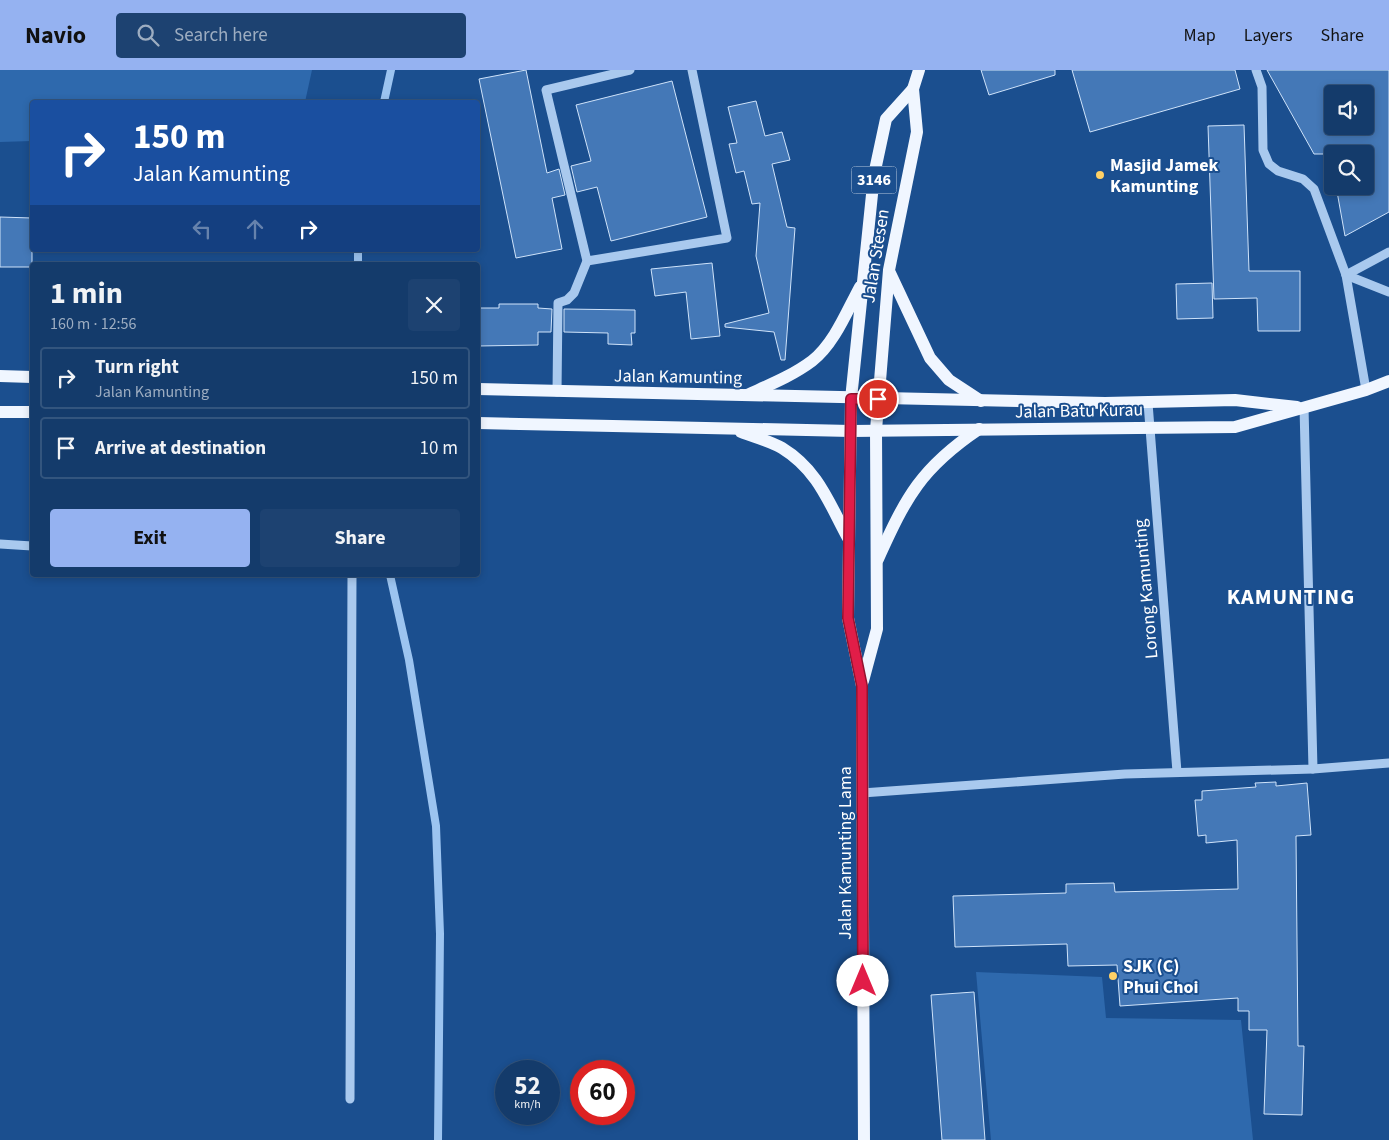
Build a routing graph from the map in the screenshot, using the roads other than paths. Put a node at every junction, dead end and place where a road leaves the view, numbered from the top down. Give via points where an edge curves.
1 (630, 70) edge
2 (692, 70) edge
3 (919, 70) edge
4 (1256, 70) edge
5 (913, 89) junction
6 (1389, 252) edge
7 (587, 261) junction
8 (889, 270) junction
9 (1346, 275) junction
10 (863, 282) junction
11 (1389, 292) edge
12 (0, 376) edge
13 (30, 377) edge
14 (1389, 381) edge
15 (480, 390) edge
16 (1366, 390) junction
17 (557, 392) junction
18 (744, 396) junction
19 (851, 399) junction
20 (878, 399) junction
21 (982, 401) junction
22 (1148, 403) junction
23 (1304, 407) junction
24 (0, 412) edge
25 (30, 412) edge
26 (480, 423) edge
27 (1150, 428) junction
28 (732, 429) junction
29 (979, 429) junction
30 (876, 430) junction
31 (851, 431) junction
32 (849, 540) junction
33 (0, 544) edge
34 (30, 546) edge
35 (877, 562) junction
36 (352, 577) edge
37 (862, 686) junction
38 (1389, 763) edge
39 (1313, 769) junction
40 (1177, 772) junction
41 (862, 793) junction
42 (350, 1098) dead end
43 (864, 1140) edge

1 - 7 street via 546,90
2 - 7 street via 727,238
3 - 5 main road, Jalan Stesen / 3146
4 - 9 street via 1262,88 1263,150 1268,164 1278,171 1303,178 1314,189
5 - 8 main road, Jalan Stesen / 3146 via 917,132
5 - 10 main road, Jalan Stesen / 3146 via 886,119 874,175
6 - 9 street
7 - 17 street via 574,293 558,303
8 - 20 main road, Jalan Stesen / 3146
8 - 21 main road via 930,358 949,380
9 - 11 street
9 - 16 street
10 - 18 main road via 835,334 813,360
10 - 19 main road, Jalan Stesen / 3146
12 - 13 main road
14 - 16 main road, Jalan Batu Kurau
15 - 17 main road, Jalan Kamunting
16 - 23 main road, Jalan Batu Kurau
17 - 18 main road, Jalan Kamunting
18 - 19 main road, Jalan Kamunting
19 - 20 main road, Jalan Kamunting
19 - 31 main road, Jalan Kamunting Lama / 3146
20 - 21 main road, Jalan Batu Kurau
20 - 30 main road, Jalan Stesen / 3146
21 - 22 main road, Jalan Batu Kurau
22 - 23 main road, Jalan Batu Kurau via 1235,400
22 - 27 street, Lorong Kamunting
23 - 27 main road, Jalan Batu Kurau via 1234,427
23 - 39 street
24 - 25 main road
26 - 28 main road
27 - 29 main road, Jalan Batu Kurau
27 - 40 street, Lorong Kamunting
28 - 31 main road
28 - 32 main road via 780,447 802,462 817,479
29 - 30 main road, Jalan Batu Kurau
29 - 35 main road via 951,448 921,477 902,507
30 - 31 main road, Jalan Batu Kurau
30 - 35 main road, Jalan Kamunting Lama / 3146
31 - 32 main road, Jalan Kamunting Lama / 3146
32 - 37 main road, Jalan Kamunting Lama / 3146 via 848,618
33 - 34 street
35 - 37 main road, Jalan Kamunting Lama / 3146 via 877,629
36 - 42 street
37 - 41 main road, Jalan Kamunting Lama / 3146
38 - 39 street
39 - 40 street
40 - 41 street
41 - 43 main road, Jalan Kamunting Lama / 3146

